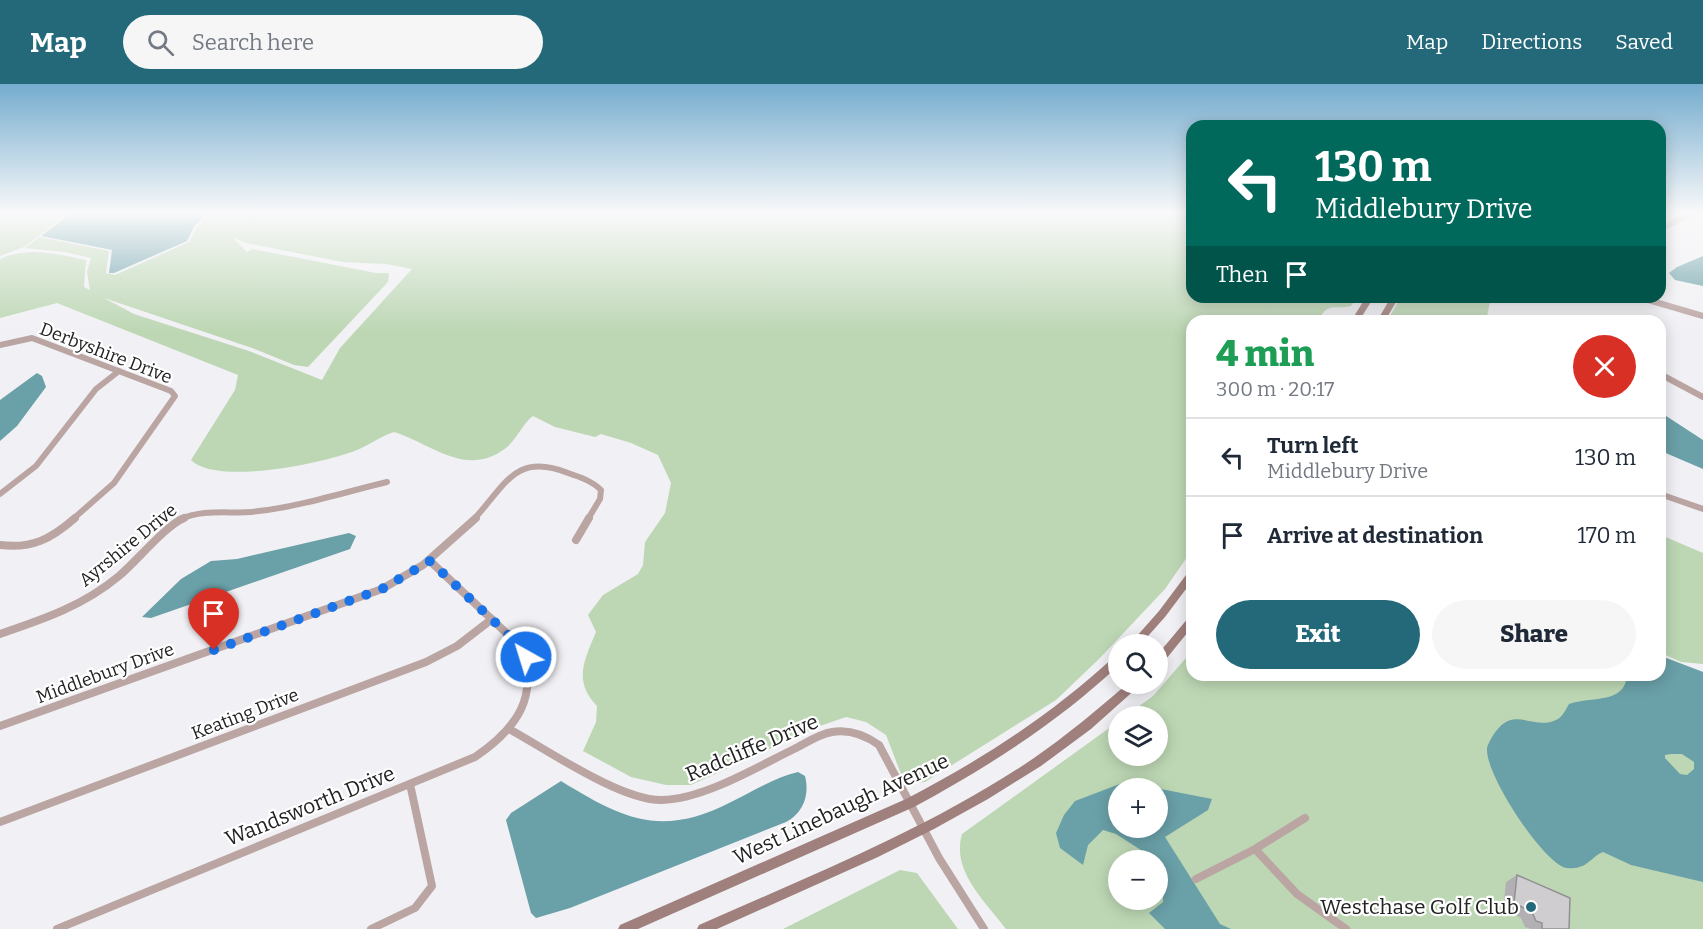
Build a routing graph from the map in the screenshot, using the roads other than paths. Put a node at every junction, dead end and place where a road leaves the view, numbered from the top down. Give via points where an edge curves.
1 (1659, 303) edge
2 (1703, 316) edge
3 (0, 345) edge
4 (119, 371) junction
5 (1666, 377) edge
6 (1703, 397) edge
7 (387, 482) dead end
8 (0, 494) edge
9 (1666, 496) edge
10 (1703, 509) edge
11 (576, 540) dead end
12 (0, 545) edge
13 (430, 561) junction
14 (1186, 582) edge
15 (492, 619) junction
16 (1186, 627) edge
17 (0, 634) edge
18 (1144, 634) edge
19 (1168, 649) edge
20 (1108, 670) edge
21 (1122, 694) edge
22 (0, 726) edge
23 (509, 729) junction
24 (410, 784) junction
25 (910, 803) junction
26 (1305, 818) dead end
27 (0, 822) edge
28 (925, 829) junction
29 (1256, 849) junction
30 (1196, 879) dead end
31 (57, 929) edge
32 (371, 929) edge
33 (624, 929) edge
34 (703, 929) edge
35 (984, 929) edge
36 (1346, 929) edge

1 - 2 street
3 - 4 street, Derbyshire Drive via 32,338
4 - 8 street via 96,389 36,465
4 - 12 street, Derbyshire Drive via 171,391 173,401 114,483 56,534 22,548
5 - 6 street
7 - 17 street, Ayrshire Drive via 261,511 189,514 117,579 82,602
9 - 10 street
11 - 13 street, Middlebury Drive via 600,500 601,490 595,484 542,465 527,465 465,532
13 - 15 street
13 - 22 street, Middlebury Drive via 364,597
14 - 18 main road
15 - 23 street via 520,646 529,668 527,697
15 - 27 street, Keating Drive via 457,646 426,662
16 - 19 main road
20 - 25 main road, West Linebaugh Avenue via 1060,712 999,754
21 - 28 main road via 1056,750 983,798
23 - 24 street via 475,757
23 - 25 street, Radcliffe Drive via 629,793 661,800 694,794 830,732 852,730 879,745
24 - 31 street, Wandsworth Drive
24 - 32 street, Wandsworth Drive via 432,886 416,909
25 - 28 street, Radcliffe Drive
25 - 33 main road, West Linebaugh Avenue
26 - 29 street
28 - 34 main road
28 - 35 street, Radcliffe Drive
29 - 30 street
29 - 36 street via 1270,869 1298,894

